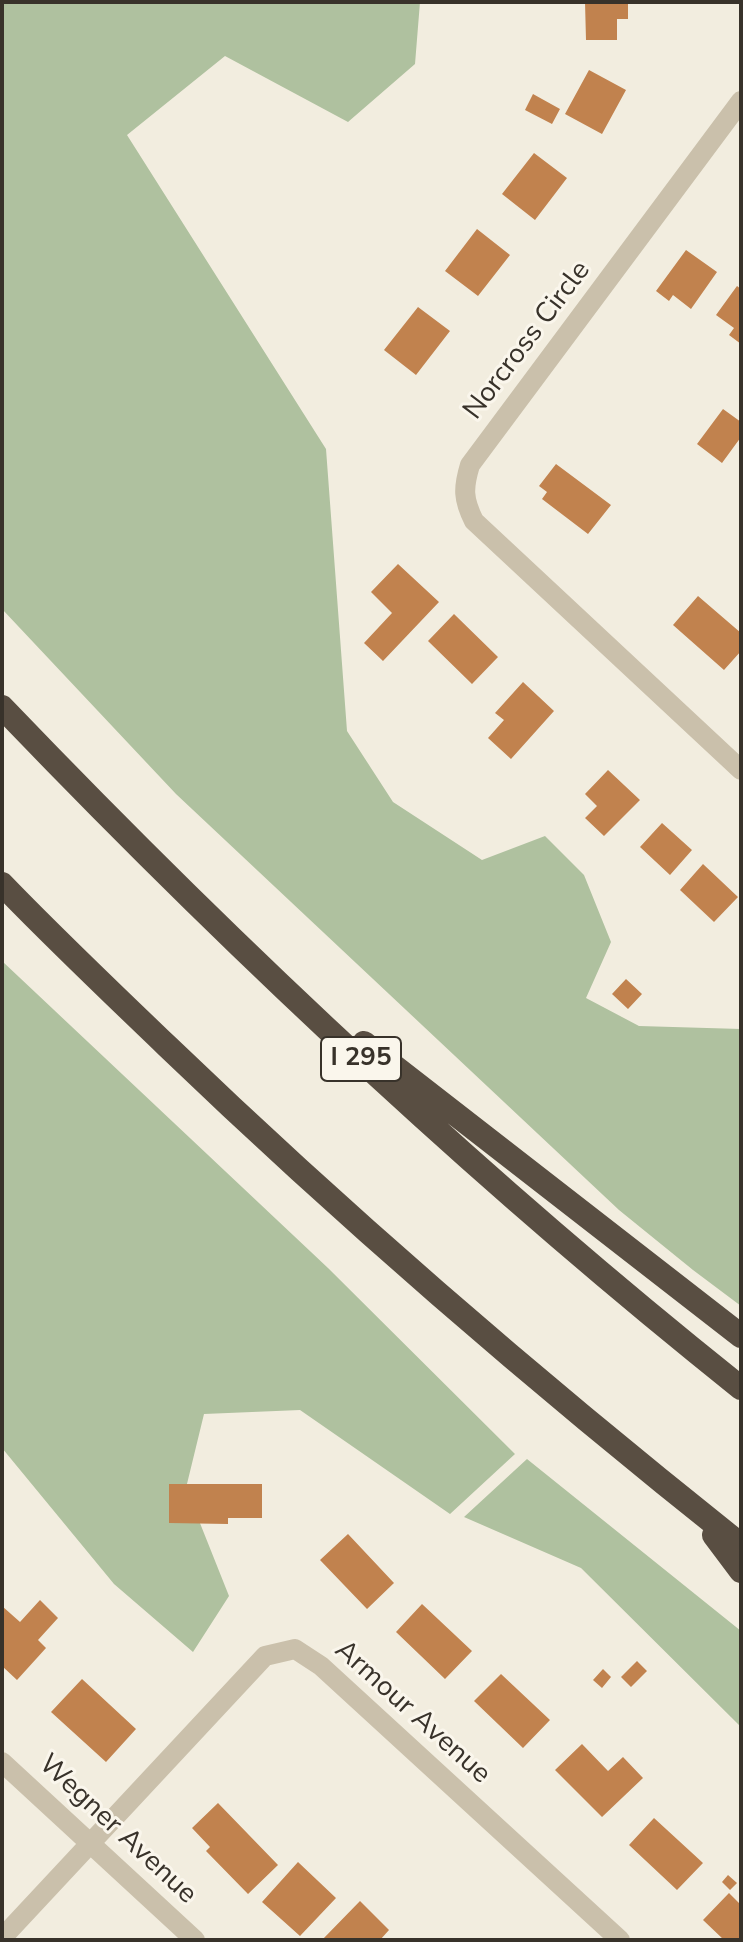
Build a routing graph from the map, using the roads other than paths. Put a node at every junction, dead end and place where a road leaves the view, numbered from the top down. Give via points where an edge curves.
1 (741, 101) edge
2 (2, 707) edge
3 (741, 770) edge
4 (2, 884) edge
5 (242, 949) junction
6 (741, 1336) edge
7 (741, 1388) edge
8 (694, 1507) junction
9 (741, 1545) edge
10 (741, 1571) edge
11 (2, 1762) edge
12 (89, 1843) junction
13 (2, 1938) edge
14 (195, 1940) edge
15 (620, 1940) edge

1 - 3 street, Norcross Circle via 470,465 464,484 474,521
2 - 5 highway, I 295
4 - 8 highway via 344,1211
5 - 6 highway
5 - 7 highway, I 295 via 580,1256
8 - 9 highway
8 - 10 highway
11 - 12 street, Wegner Avenue
12 - 13 street, Armour Avenue
12 - 14 street, Wegner Avenue
12 - 15 street, Armour Avenue via 265,1656 295,1649 321,1666

